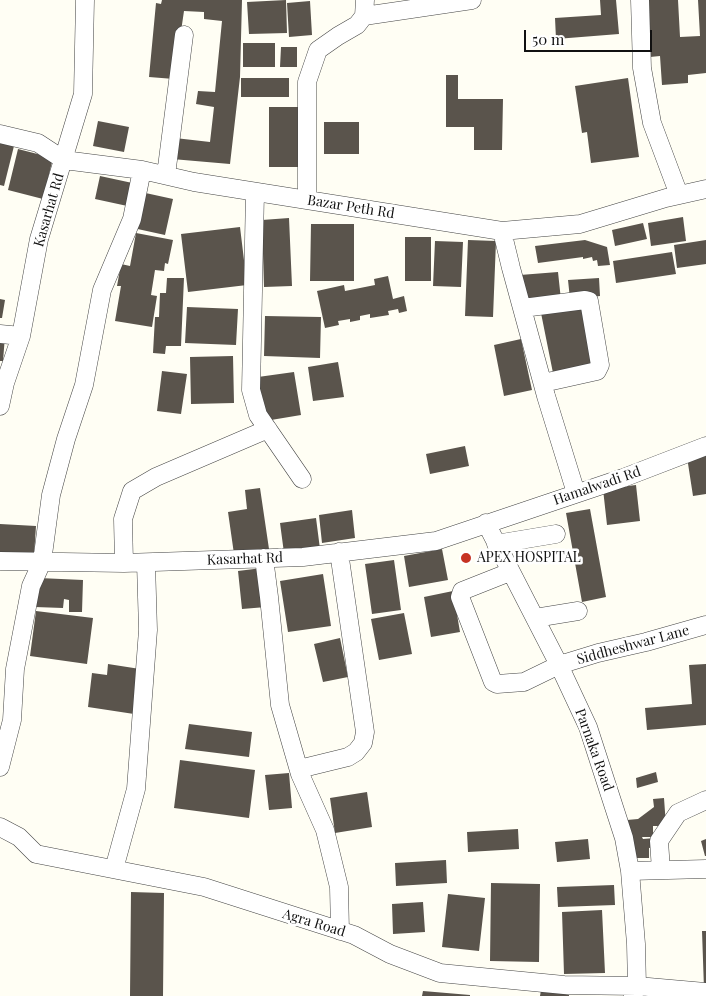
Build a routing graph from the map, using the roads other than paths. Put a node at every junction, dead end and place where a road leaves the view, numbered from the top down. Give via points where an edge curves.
1 (86, 0) edge
2 (472, 0) edge
3 (640, 0) edge
4 (364, 8) edge
5 (184, 35) dead end
6 (0, 134) edge
7 (64, 160) junction
8 (142, 170) junction
9 (166, 175) junction
10 (706, 189) edge
11 (255, 192) junction
12 (679, 195) junction
13 (307, 200) junction
14 (502, 231) junction
15 (523, 308) junction
16 (0, 334) edge
17 (21, 336) junction
18 (543, 383) junction
19 (0, 406) edge
20 (268, 429) junction
21 (706, 446) edge
22 (302, 479) dead end
23 (576, 493) junction
24 (486, 523) junction
25 (556, 534) dead end
26 (496, 544) junction
27 (339, 552) junction
28 (264, 558) junction
29 (0, 561) edge
30 (42, 562) junction
31 (146, 562) junction
32 (124, 563) junction
33 (510, 572) junction
34 (578, 611) dead end
35 (535, 618) junction
36 (706, 625) edge
37 (559, 665) junction
38 (0, 767) edge
39 (300, 771) junction
40 (706, 800) edge
41 (0, 827) edge
42 (114, 869) junction
43 (706, 869) edge
44 (661, 870) junction
45 (630, 871) junction
46 (340, 931) junction
47 (635, 991) edge
48 (706, 992) edge

1 - 7 street, Kasarhat Rd via 83,94
2 - 4 street
3 - 12 street via 642,68 652,123
4 - 13 street via 357,25 318,50 307,82
5 - 9 street
6 - 7 street, Bazar Peth Rd via 38,143
7 - 8 street, Bazar Peth Rd
7 - 17 street, Kasarhat Rd via 39,240
8 - 9 street, Bazar Peth Rd
8 - 30 street via 132,219 102,290 84,385 51,495
9 - 11 street, Bazar Peth Rd
10 - 12 street, Bazar Peth Rd
11 - 13 street, Bazar Peth Rd
11 - 20 street via 250,390 258,415
12 - 14 street, Bazar Peth Rd via 580,224
13 - 14 street, Bazar Peth Rd
14 - 15 street
15 - 18 street
15 - 18 street via 589,302 600,365 598,371
16 - 17 street
17 - 19 street, Kasarhat Rd
18 - 23 street
20 - 22 street
20 - 32 street via 156,477 132,491 123,519
21 - 23 street, Hamalwadi Rd
23 - 24 street, Hamalwadi Rd
24 - 26 street, Parnaka Road
24 - 27 street, Kasarhat Rd via 436,541
25 - 26 street
26 - 33 street, Parnaka Road
27 - 28 street, Kasarhat Rd
27 - 39 street via 365,732 363,743 348,757
28 - 31 street, Kasarhat Rd
28 - 39 street via 280,705
29 - 30 street, Kasarhat Rd
30 - 32 street, Kasarhat Rd
30 - 38 street via 31,586 15,670 12,720
31 - 32 street, Kasarhat Rd
31 - 42 street via 148,630 136,789
33 - 35 street, Parnaka Road
33 - 37 street, Siddheshwar Lane via 462,591 460,597 493,682 524,682
34 - 35 street
35 - 37 street, Parnaka Road
36 - 37 street, Siddheshwar Lane
37 - 45 street, Parnaka Road via 588,727 624,838
39 - 46 street via 325,830 340,887
40 - 44 street via 678,813 659,841
41 - 42 street, Agra Road via 19,837 36,854
42 - 46 street, Agra Road via 204,887
43 - 44 street
44 - 45 street
45 - 47 street, Parnaka Road via 636,944
46 - 47 street, Agra Road via 440,973
47 - 48 street, Agra Road

